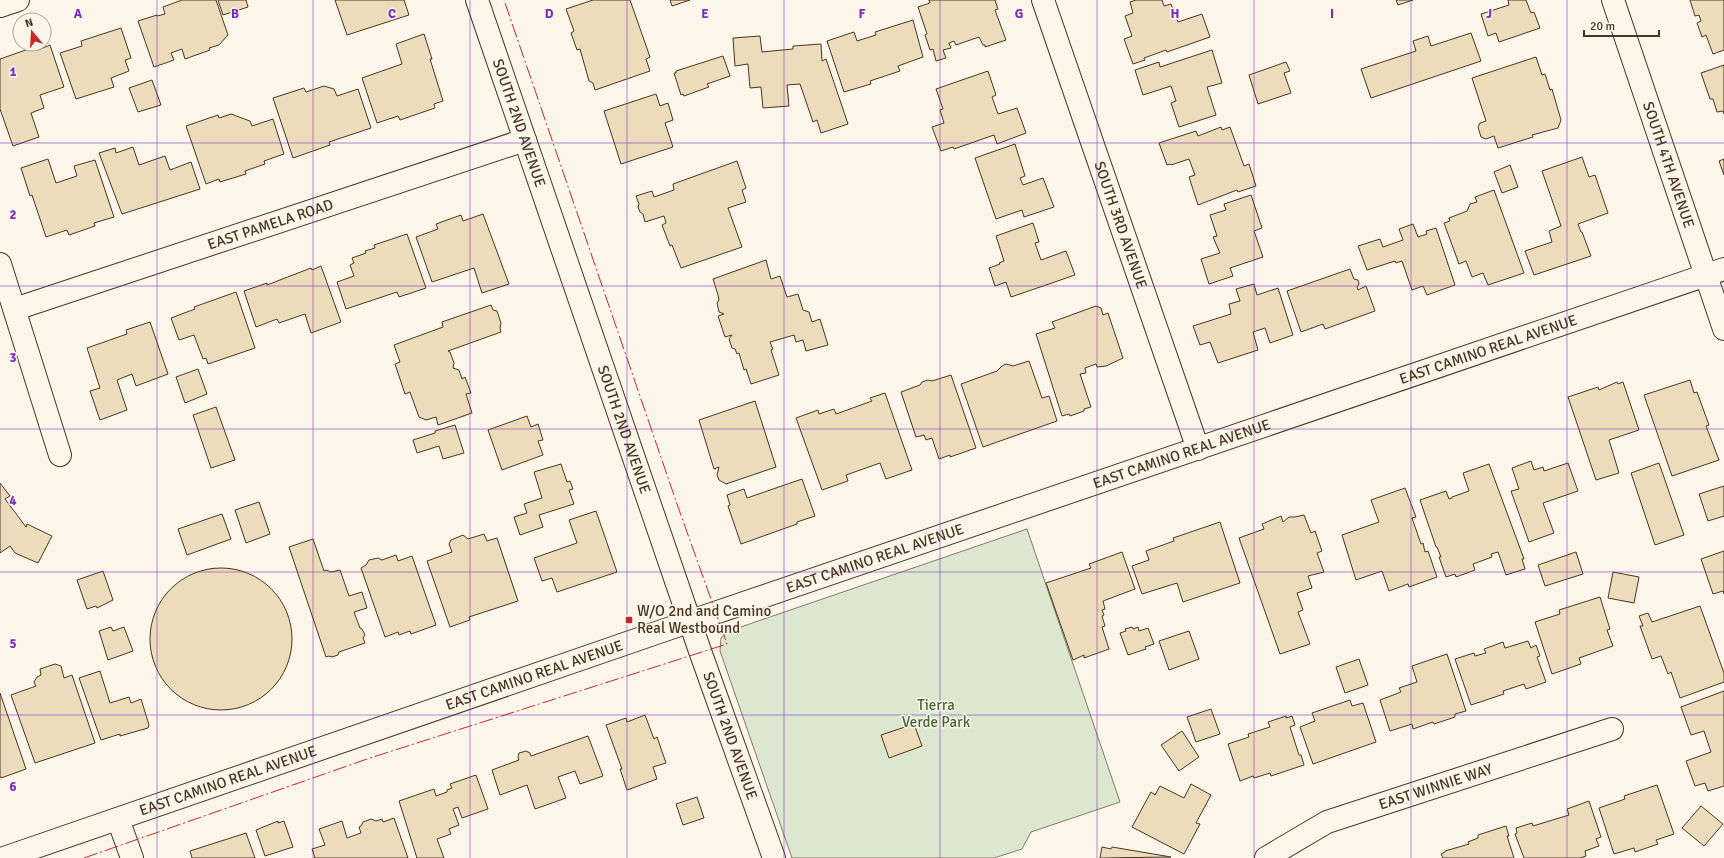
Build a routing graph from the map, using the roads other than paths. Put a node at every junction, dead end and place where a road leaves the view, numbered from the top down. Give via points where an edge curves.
1 (18, 0) edge
2 (477, 0) edge
3 (1043, 0) edge
4 (1613, 0) edge
5 (0, 6) edge
6 (525, 140) junction
7 (0, 264) edge
8 (1715, 273) edge
9 (15, 309) junction
10 (1724, 329) edge
11 (1198, 449) junction
12 (60, 455) dead end
13 (690, 622) junction
14 (1612, 729) dead end
15 (118, 819) junction
16 (4, 858) edge
17 (132, 858) edge
18 (774, 858) edge
19 (1266, 858) edge

1 - 5 street
2 - 6 street, SOUTH 2ND AVENUE
3 - 11 street, SOUTH 3RD AVENUE
4 - 8 street, SOUTH 4TH AVENUE
6 - 9 street, EAST PAMELA ROAD
6 - 13 street, SOUTH 2ND AVENUE
7 - 9 street
8 - 10 street, SOUTH 4TH AVENUE
8 - 11 street, EAST CAMINO REAL AVENUE
9 - 12 street
11 - 13 street, EAST CAMINO REAL AVENUE
13 - 15 street, EAST CAMINO REAL AVENUE
13 - 18 street, SOUTH 2ND AVENUE
14 - 19 street, EAST WINNIE WAY via 1327,822
15 - 16 street, EAST CAMINO REAL AVENUE
15 - 17 street

